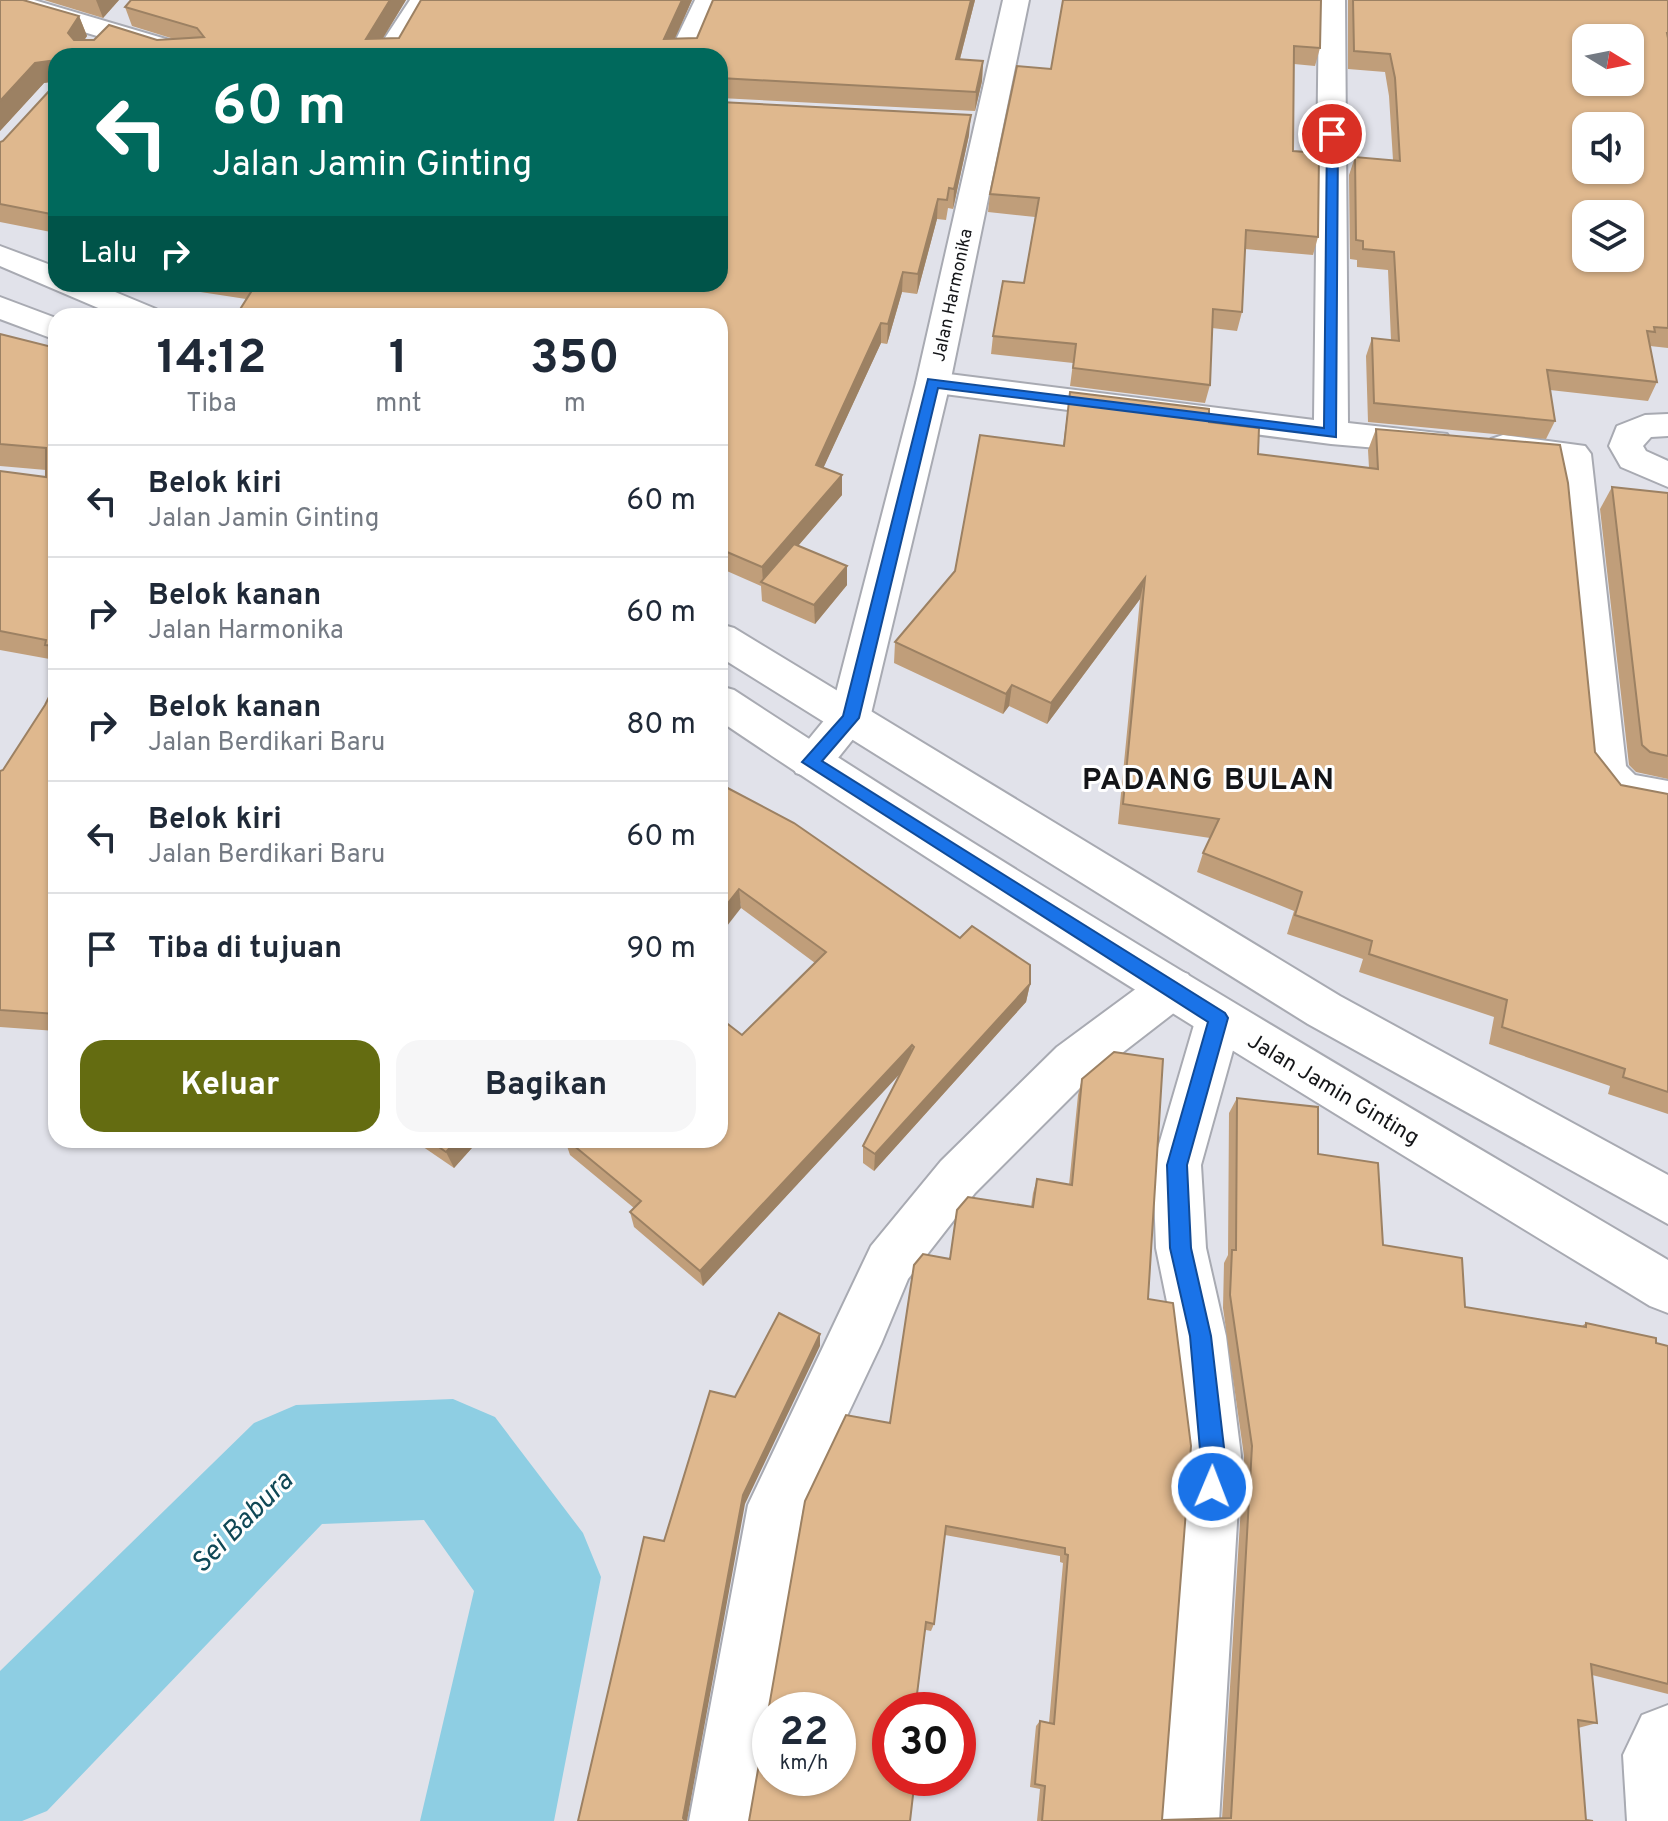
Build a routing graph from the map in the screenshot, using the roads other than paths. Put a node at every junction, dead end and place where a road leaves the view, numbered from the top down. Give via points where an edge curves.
1 (6, 0) edge
2 (423, 0) edge
3 (708, 0) edge
4 (1016, 0) edge
5 (1332, 0) edge
6 (127, 11) edge
7 (109, 33) junction
8 (95, 48) edge
9 (164, 48) edge
10 (392, 48) edge
11 (686, 48) edge
12 (0, 255) edge
13 (48, 275) edge
14 (88, 292) edge
15 (0, 307) edge
16 (126, 308) edge
17 (48, 327) edge
18 (933, 383) junction
19 (1668, 425) edge
20 (1331, 433) junction
21 (1668, 475) edge
22 (728, 643) edge
23 (728, 706) edge
24 (850, 718) junction
25 (811, 762) junction
26 (1668, 797) edge
27 (1172, 988) junction
28 (1219, 1018) junction
29 (1668, 1201) edge
30 (1668, 1288) edge
31 (1668, 1735) edge
32 (720, 1821) edge
33 (1188, 1821) edge
34 (1658, 1821) edge

1 - 7 street
2 - 10 street
3 - 11 street
4 - 18 street, Jalan Harmonika via 974,123
5 - 20 street
6 - 7 street
7 - 8 street
7 - 9 street
12 - 13 street
14 - 16 street
15 - 17 street
18 - 20 street
18 - 24 street, Jalan Harmonika
19 - 21 street via 1645,426 1629,434 1626,446 1633,459
20 - 26 street via 1573,454 1606,772 1623,790
22 - 24 street
23 - 25 street, Jalan Jamin Ginting
24 - 25 street, Jalan Harmonika
24 - 29 street via 1324,1010
25 - 27 street, Jalan Jamin Ginting
27 - 28 street, Jalan Jamin Ginting
27 - 32 street via 1074,1062 958,1177 889,1263 776,1505
28 - 30 street, Jalan Jamin Ginting
28 - 33 street via 1177,1165 1181,1248 1200,1336 1214,1456
31 - 34 street via 1653,1755

